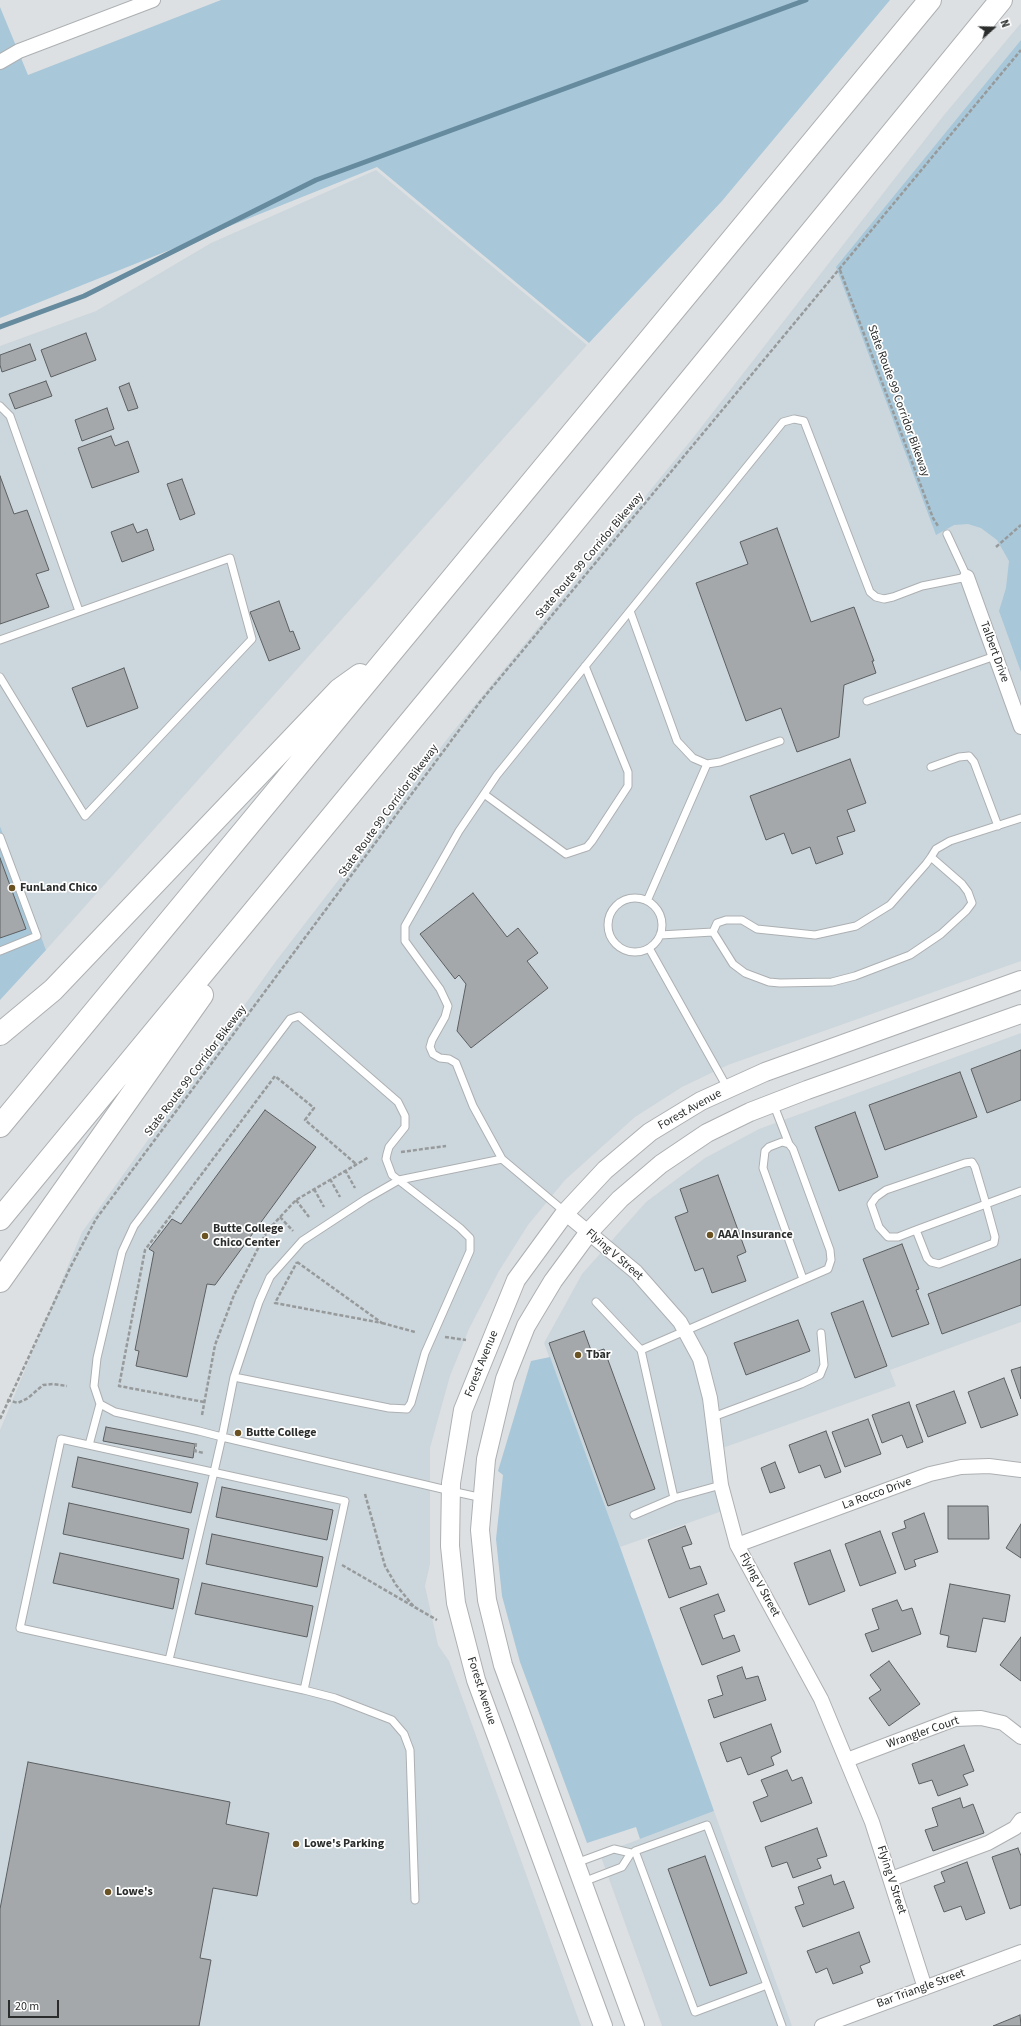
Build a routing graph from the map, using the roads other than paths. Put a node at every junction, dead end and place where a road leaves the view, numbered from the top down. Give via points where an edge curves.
1 (153, 0) edge
2 (930, 0) edge
3 (1001, 0) edge
4 (0, 62) edge
5 (0, 406) edge
6 (947, 534) road end
7 (967, 577) junction
8 (79, 611) junction
9 (630, 611) junction
10 (0, 640) edge
11 (391, 651) junction
12 (995, 656) junction
13 (585, 666) junction
14 (0, 677) edge
15 (867, 701) dead end
16 (1021, 727) edge
17 (780, 741) dead end
18 (707, 764) junction
19 (931, 767) dead end
20 (484, 794) junction
21 (1021, 818) edge
22 (998, 826) junction
23 (0, 836) edge
24 (931, 857) junction
25 (270, 893) junction
26 (647, 900) junction
27 (713, 932) junction
28 (660, 935) junction
29 (649, 948) junction
30 (0, 951) edge
31 (1021, 980) edge
32 (1021, 1014) edge
33 (0, 1034) edge
34 (728, 1089) junction
35 (773, 1103) junction
36 (0, 1126) edge
37 (789, 1144) junction
38 (502, 1159) junction
39 (399, 1180) junction
40 (1021, 1191) edge
41 (986, 1204) junction
42 (565, 1213) junction
43 (0, 1219) edge
44 (916, 1230) junction
45 (589, 1232) junction
46 (803, 1279) junction
47 (0, 1282) edge
48 (596, 1302) dead end
49 (684, 1330) junction
50 (821, 1333) dead end
51 (641, 1350) junction
52 (234, 1377) junction
53 (100, 1404) junction
54 (713, 1417) junction
55 (222, 1437) junction
56 (89, 1445) junction
57 (1021, 1470) edge
58 (214, 1472) junction
59 (721, 1486) junction
60 (451, 1491) junction
61 (483, 1498) junction
62 (674, 1498) junction
63 (634, 1514) dead end
64 (738, 1545) junction
65 (168, 1660) junction
66 (304, 1690) junction
67 (1021, 1737) edge
68 (847, 1760) junction
69 (1021, 1820) edge
70 (633, 1852) junction
71 (576, 1863) junction
72 (891, 1879) junction
73 (583, 1882) junction
74 (415, 1900) dead end
75 (1021, 1952) edge
76 (767, 1985) junction
77 (925, 1988) junction
78 (603, 2026) edge
79 (635, 2026) edge
80 (782, 2026) edge
81 (822, 2026) edge

1 - 4 street via 19,51
2 - 11 highway
3 - 25 highway
5 - 8 lane via 10,416
6 - 7 lane
7 - 9 lane via 922,586 884,599 870,592 804,421 794,419 782,422
7 - 12 street, Talbert Drive
8 - 10 lane
8 - 14 lane via 230,558 252,639 85,816
9 - 13 lane
9 - 18 lane via 677,741 693,758
11 - 33 highway via 339,690 53,990
11 - 36 highway
12 - 15 lane
12 - 16 street, Talbert Drive
13 - 20 lane
13 - 20 lane via 628,772 628,786 592,841 587,847 566,854
17 - 18 lane
18 - 26 lane
19 - 22 lane via 969,756 974,762
20 - 38 lane via 459,831 406,926 405,941 440,989 448,1006 430,1046 433,1054 456,1063 473,1106
21 - 22 lane
22 - 24 lane via 950,841 936,849
23 - 30 lane via 37,936
24 - 27 lane via 890,905 856,926 815,935 757,929 742,920 726,920 717,923
24 - 27 lane via 962,884 972,903 941,934 910,955 855,976 832,982 769,982 745,973 733,964
25 - 43 highway
25 - 47 highway via 178,1031
26 - 28 lane via 661,917
26 - 29 lane via 634,897 618,904 608,919 608,928 615,944 623,949 640,952
27 - 28 lane
28 - 29 lane via 656,943
29 - 34 lane
31 - 34 street, Forest Avenue via 765,1072
32 - 35 street
34 - 42 street, Forest Avenue via 701,1101 650,1132 605,1170
35 - 37 lane
35 - 45 street via 707,1133 661,1164 620,1199
37 - 46 lane via 830,1250 831,1260 828,1269
37 - 46 lane via 782,1142 769,1147 765,1151 763,1168
38 - 39 lane
38 - 42 lane
39 - 52 lane via 302,1240 270,1277
39 - 52 lane via 470,1238 470,1251 427,1347 407,1409 389,1408
39 - 53 lane via 392,1175 386,1160 389,1147 405,1127 405,1116 398,1102 299,1016 290,1019 134,1226 122,1252 97,1358 94,1386
40 - 41 lane
41 - 44 lane
41 - 44 lane via 995,1237 994,1243 948,1262 939,1264 927,1258
41 - 44 lane via 972,1162 886,1190 876,1197 872,1204 873,1211 879,1227 888,1237 898,1237
42 - 45 street, Flying V Street
42 - 60 street, Forest Avenue via 516,1280 463,1410
45 - 49 street, Flying V Street via 636,1272 680,1322
45 - 61 street via 553,1281 526,1326 505,1379 486,1459
46 - 49 lane
48 - 51 lane
49 - 51 lane
49 - 54 street, Flying V Street via 700,1359
50 - 54 lane via 824,1365 820,1375
51 - 62 lane
52 - 55 lane
53 - 55 lane via 115,1412
53 - 56 lane
54 - 59 street, Flying V Street
55 - 58 lane
55 - 60 lane
56 - 58 lane
56 - 65 lane via 61,1439 20,1628
57 - 64 street, La Rocco Drive via 990,1466 961,1467 930,1474
58 - 65 lane
58 - 66 lane via 345,1501
59 - 62 lane
59 - 64 street, Flying V Street
60 - 61 lane
60 - 78 street, Forest Avenue via 450,1546 456,1603 476,1680
61 - 71 street via 480,1530 487,1600 500,1651
62 - 63 lane
64 - 68 street, Flying V Street via 822,1699
65 - 66 lane
66 - 74 lane via 335,1698 392,1720 404,1734 410,1750
67 - 68 street, Wrangler Court via 1003,1724 981,1718 955,1719
68 - 72 street, Flying V Street
69 - 72 street via 1014,1828 988,1843
70 - 71 lane via 614,1849
70 - 73 lane via 622,1867
70 - 76 lane via 695,2012
70 - 76 lane via 706,1825
71 - 73 street
72 - 77 street, Flying V Street
73 - 79 street
75 - 77 street, Bar Triangle Street
76 - 80 lane
77 - 81 street, Bar Triangle Street

